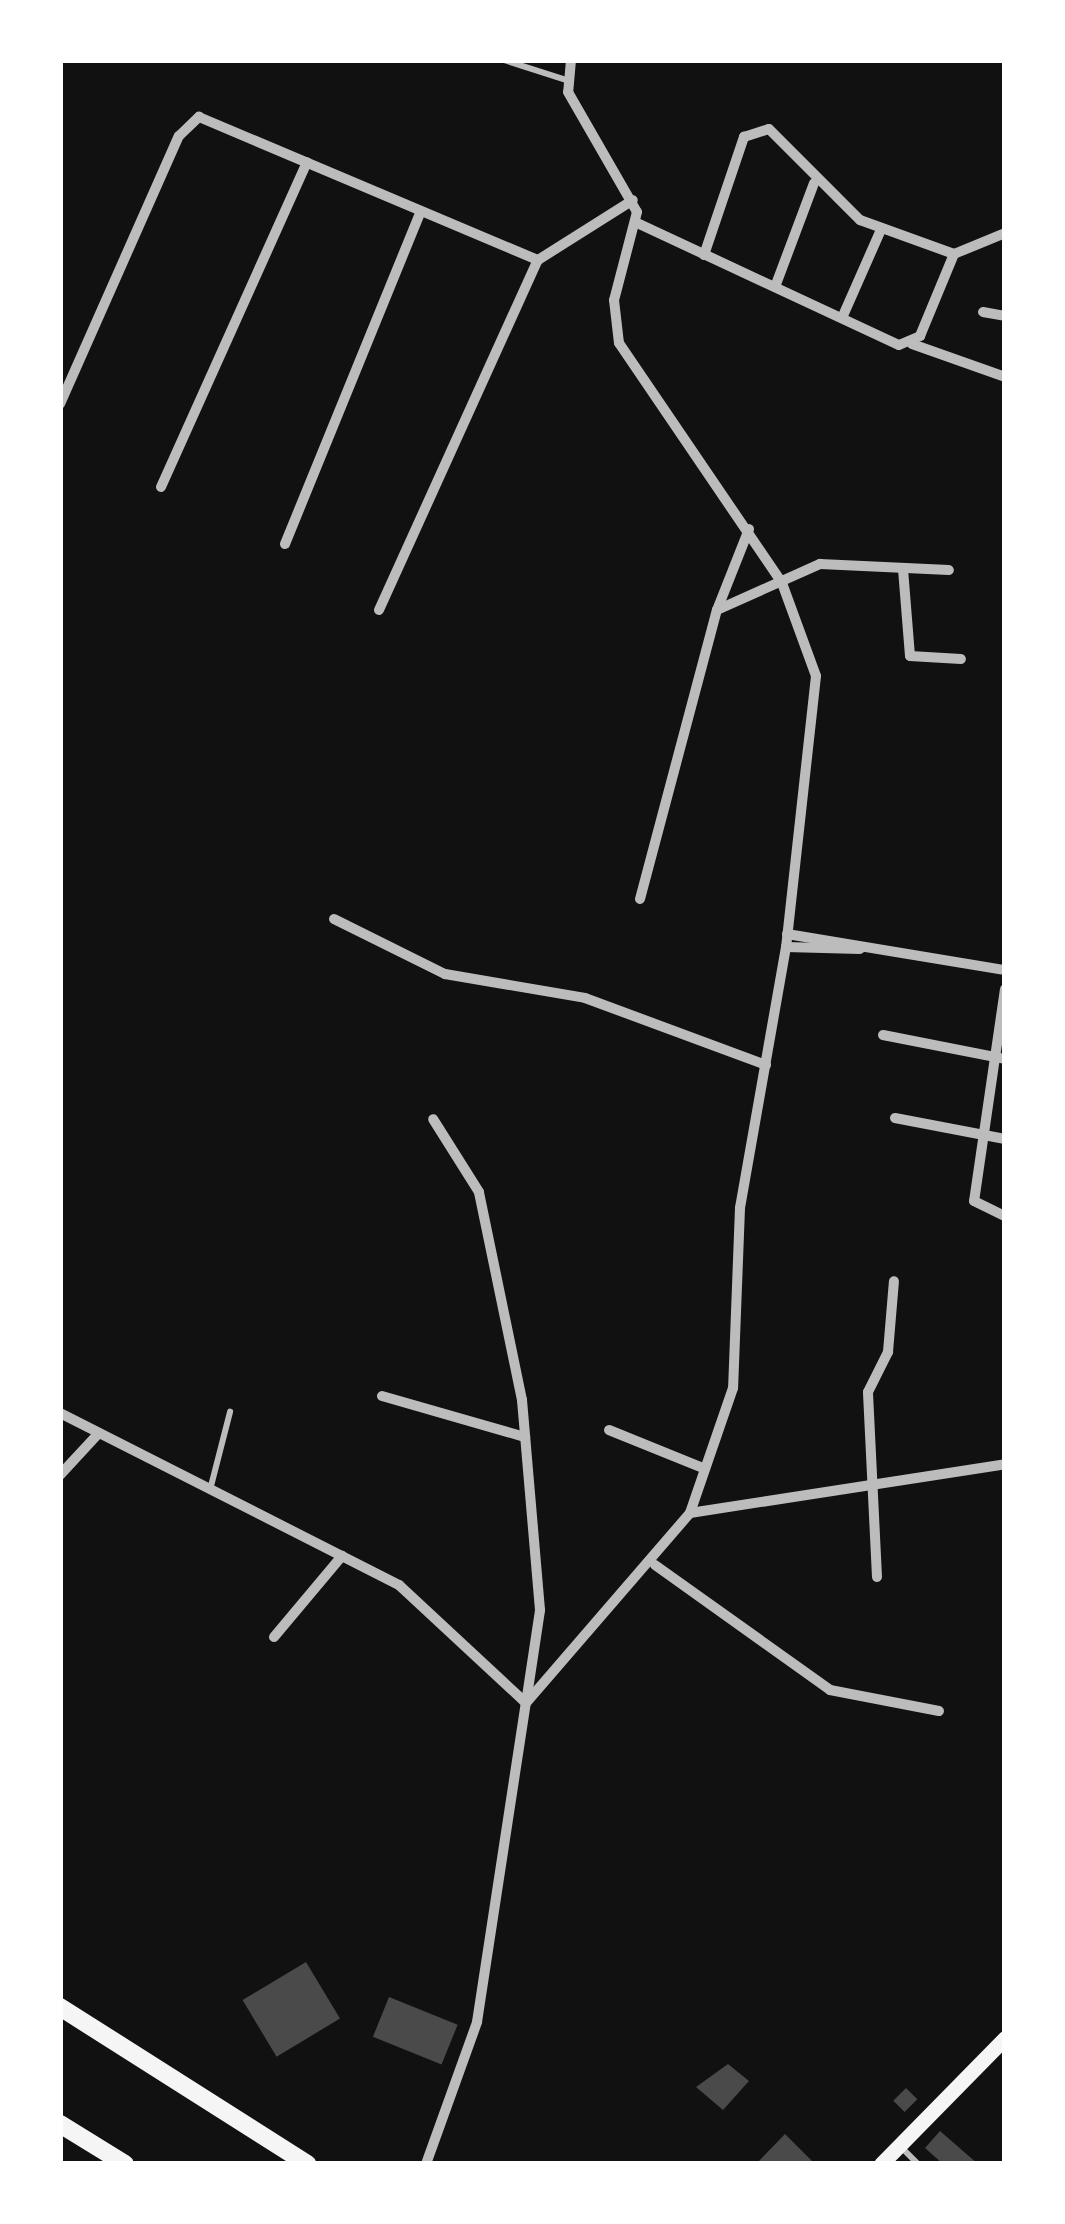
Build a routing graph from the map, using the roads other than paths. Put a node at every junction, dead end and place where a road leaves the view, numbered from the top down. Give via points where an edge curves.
1 (504, 60) edge
2 (571, 60) edge
3 (566, 80) junction
4 (308, 162) junction
5 (814, 183) junction
6 (633, 200) junction
7 (419, 215) junction
8 (635, 222) junction
9 (880, 232) junction
10 (1005, 233) edge
11 (953, 254) junction
12 (704, 255) junction
13 (538, 260) junction
14 (775, 287) junction
15 (983, 312) dead end
16 (1005, 316) edge
17 (842, 318) junction
18 (912, 344) junction
19 (1005, 377) edge
20 (60, 404) edge
21 (161, 487) dead end
22 (749, 529) junction
23 (286, 544) dead end
24 (903, 569) junction
25 (949, 569) dead end
26 (782, 583) junction
27 (379, 610) dead end
28 (717, 610) junction
29 (961, 659) dead end
30 (640, 899) dead end
31 (334, 920) dead end
32 (787, 940) junction
33 (1005, 970) edge
34 (1005, 989) edge
35 (883, 1034) dead end
36 (990, 1055) junction
37 (1005, 1059) edge
38 (766, 1065) junction
39 (896, 1118) dead end
40 (433, 1119) dead end
41 (978, 1134) junction
42 (1005, 1139) edge
43 (1005, 1216) edge
44 (894, 1281) dead end
45 (382, 1396) dead end
46 (230, 1412) dead end
47 (60, 1414) edge
48 (610, 1430) dead end
49 (97, 1435) junction
50 (525, 1437) junction
51 (1005, 1464) edge
52 (703, 1468) junction
53 (60, 1474) edge
54 (876, 1479) junction
55 (210, 1490) junction
56 (690, 1513) junction
57 (343, 1556) junction
58 (655, 1565) junction
59 (877, 1576) dead end
60 (274, 1637) dead end
61 (526, 1702) junction
62 (938, 1711) dead end
63 (60, 2007) edge
64 (1005, 2038) edge
65 (60, 2123) edge
66 (900, 2146) junction
67 (125, 2164) edge
68 (307, 2164) edge
69 (426, 2164) edge
70 (881, 2164) edge
71 (918, 2164) edge

1 - 3 lane
2 - 3 street
3 - 6 street
4 - 7 street
4 - 20 street via 205,116 187,125
4 - 21 street
5 - 9 street
5 - 12 street via 769,129 744,137
5 - 14 street
6 - 8 street
6 - 13 street
7 - 13 street
7 - 23 street
8 - 12 street
8 - 22 street via 614,300 619,343
9 - 11 street
9 - 17 street
10 - 11 street
11 - 18 street
12 - 14 street
13 - 27 street
14 - 17 street
15 - 16 street
17 - 18 street
18 - 19 street
22 - 26 street
22 - 28 street
24 - 25 street
24 - 26 street via 820,564
24 - 29 street via 910,656
26 - 28 street
26 - 32 street via 816,676
28 - 30 street
31 - 38 street via 446,974 585,998
32 - 33 street
32 - 38 street
34 - 36 street
35 - 36 street
36 - 37 street
36 - 41 street
38 - 52 street via 740,1208 733,1388
39 - 41 street
40 - 50 street via 479,1192
41 - 42 street
41 - 43 street via 974,1201
44 - 54 street via 888,1352 868,1392
45 - 50 street
46 - 55 lane
47 - 49 street
48 - 52 street
49 - 53 street
49 - 55 street
50 - 61 street via 540,1610
51 - 54 street
52 - 56 street
54 - 56 street
54 - 59 street
55 - 57 street
56 - 58 street
57 - 60 street
57 - 61 street via 423,1604
58 - 61 street
58 - 62 street via 830,1690
61 - 69 street via 477,2022
63 - 68 highway
64 - 66 main road
65 - 67 highway
66 - 70 main road
66 - 71 lane

